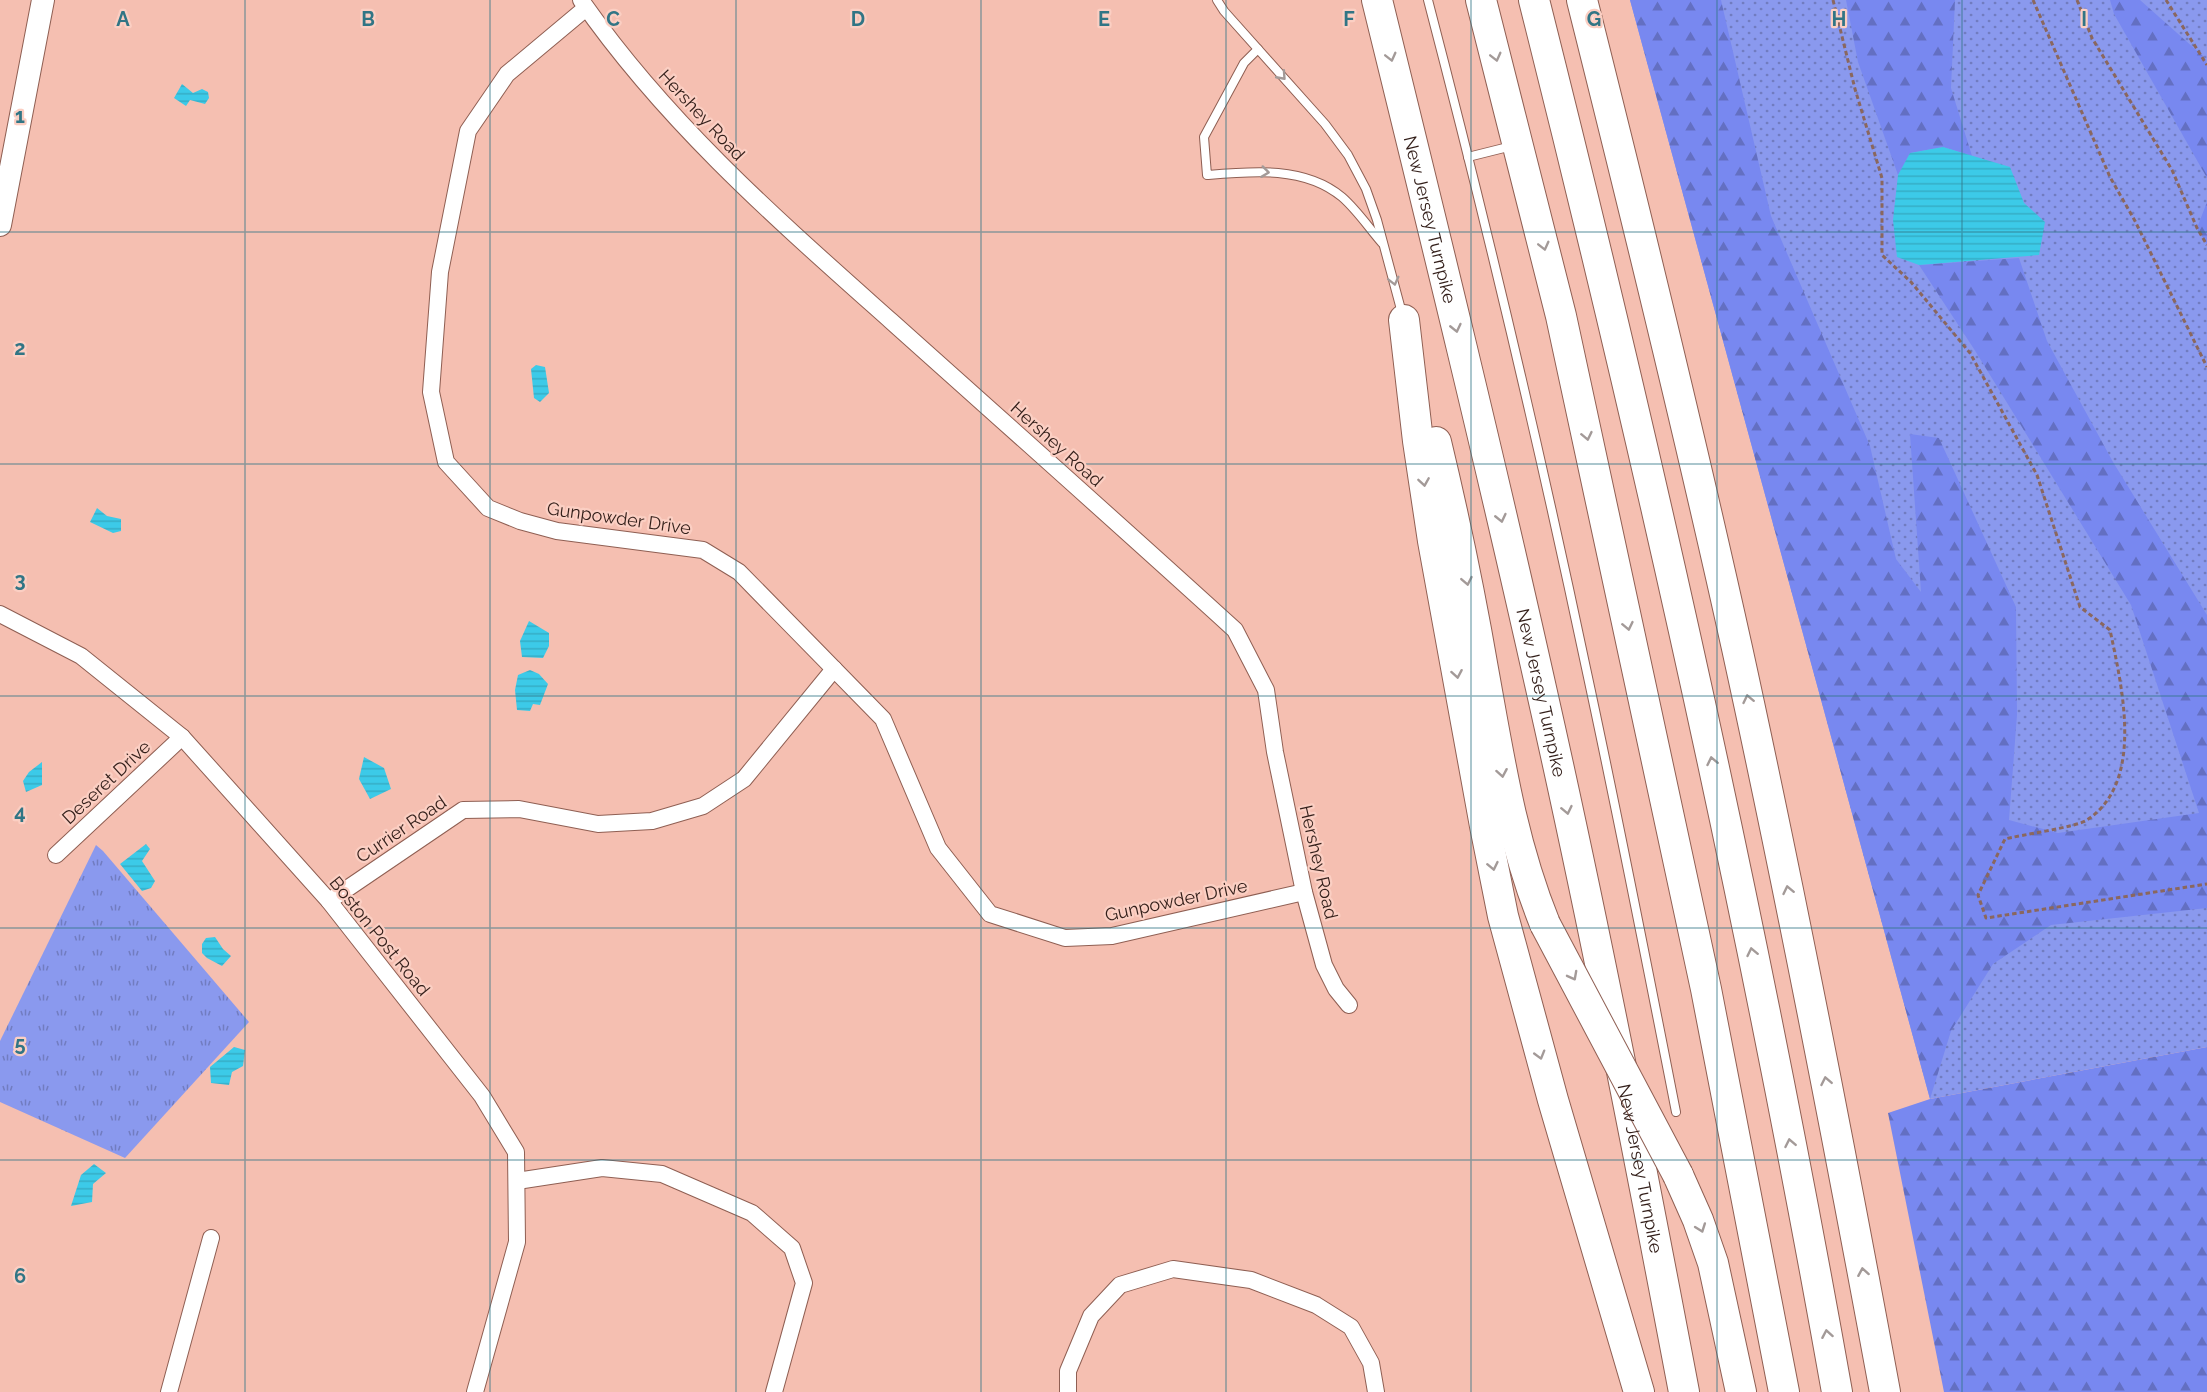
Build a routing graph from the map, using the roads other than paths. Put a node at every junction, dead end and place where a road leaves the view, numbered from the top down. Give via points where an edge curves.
1 (43, 0) edge
2 (1217, 0) edge
3 (1377, 0) edge
4 (1428, 0) edge
5 (1481, 0) edge
6 (1533, 0) edge
7 (1582, 0) edge
8 (584, 4) edge
9 (1258, 50) junction
10 (1518, 144) junction
11 (1468, 157) junction
12 (0, 225) edge
13 (1385, 245) junction
14 (1404, 320) junction
15 (0, 614) edge
16 (834, 669) junction
17 (182, 736) junction
18 (56, 855) dead end
19 (1304, 892) junction
20 (329, 901) junction
21 (1349, 1005) dead end
22 (1676, 1112) dead end
23 (517, 1181) junction
24 (211, 1238) dead end
25 (169, 1392) edge
26 (475, 1392) edge
27 (774, 1392) edge
28 (1068, 1392) edge
29 (1376, 1392) edge
30 (1639, 1392) edge
31 (1684, 1392) edge
32 (1741, 1392) edge
33 (1784, 1392) edge
34 (1837, 1392) edge
35 (1885, 1392) edge

1 - 12 street
2 - 9 lane
3 -> 31 highway, New Jersey Turnpike via 1543,698 1612,1021
4 - 11 lane
5 -> 10 highway
34 -> 6 highway via 1811,1245 1688,649 1576,166
35 -> 7 highway via 1804,967 1737,648
8 - 16 street, Gunpowder Drive via 507,74 468,132 440,272 432,380 446,462 488,508 520,521 557,531 703,550 739,572
8 - 19 street, Hershey Road via 608,39 682,125 758,202 1235,630 1266,690
9 -> 13 lane via 1348,155 1366,189
9 -> 13 lane via 1244,63 1204,137 1207,175 1253,171 1307,177 1341,197
10 - 11 lane
10 -> 33 highway via 1561,316 1706,989
11 - 22 lane via 1587,669
13 -> 14 lane
14 -> 30 highway via 1433,541 1503,915
14 -> 32 highway, bridge via 1456,527 1510,818 1531,890 1698,1220 1713,1263
15 - 17 street, Boston Post Road via 81,656
16 - 19 street, Gunpowder Drive via 883,719 938,848 990,914 1065,938 1112,936
16 - 20 street, Currier Road via 744,779 703,806 652,821 598,824 519,809 464,810
17 - 18 street, Deseret Drive
17 - 20 street, Boston Post Road
19 - 21 street, Hershey Road via 1324,965
20 - 23 street, Boston Post Road via 482,1096 516,1152
23 - 26 street, Boston Post Road via 517,1242
23 - 27 street via 602,1168 662,1174 752,1213 792,1248 804,1283
24 - 25 street
28 - 29 street via 1068,1371 1091,1316 1120,1285 1173,1269 1251,1281 1316,1305 1351,1327 1371,1363

